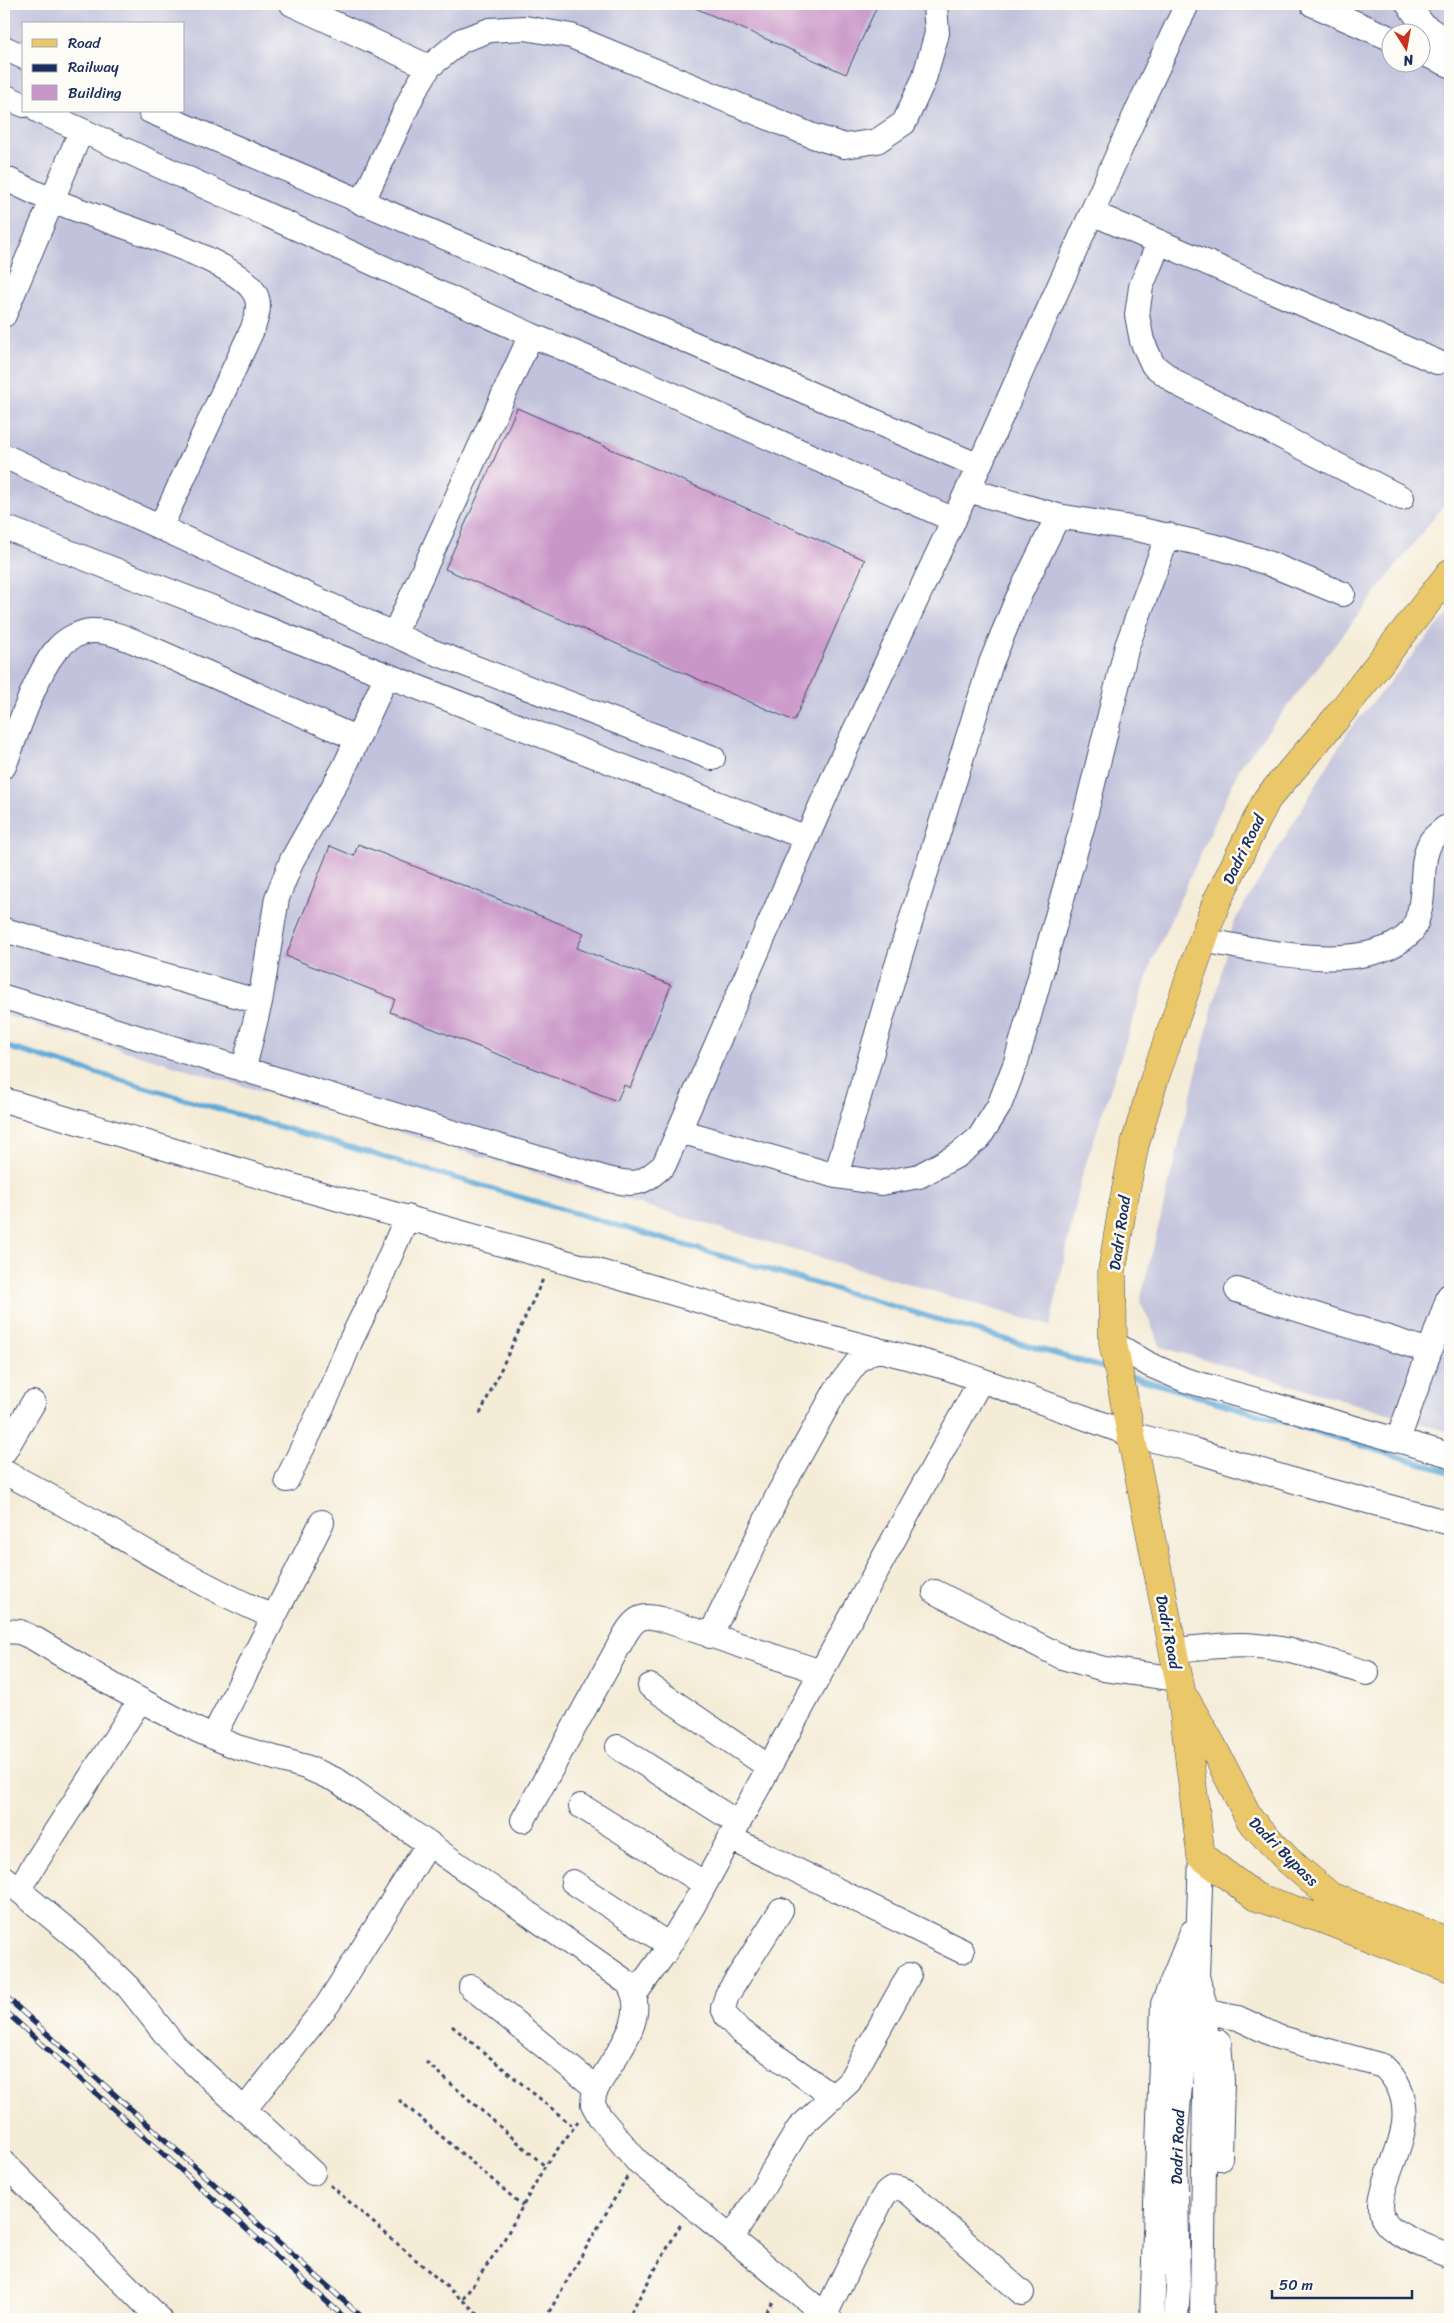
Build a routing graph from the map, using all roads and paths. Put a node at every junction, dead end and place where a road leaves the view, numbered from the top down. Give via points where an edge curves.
1 (292, 4) edge
2 (934, 4) edge
3 (1312, 4) edge
4 (1408, 4) edge
5 (1181, 6) edge
6 (1382, 35) edge
7 (1450, 43) edge
8 (4, 48) edge
9 (22, 56) edge
10 (1432, 57) edge
11 (1450, 65) edge
12 (429, 67) junction
13 (4, 96) edge
14 (22, 103) edge
15 (41, 112) edge
16 (152, 112) edge
17 (82, 131) junction
18 (4, 178) edge
19 (52, 200) junction
20 (362, 203) junction
21 (1092, 213) junction
22 (1159, 242) junction
23 (4, 315) edge
24 (530, 335) junction
25 (1437, 362) dead end
26 (4, 456) edge
27 (979, 466) junction
28 (968, 490) junction
29 (1402, 498) dead end
30 (1058, 516) junction
31 (954, 520) junction
32 (4, 527) edge
33 (160, 528) junction
34 (1168, 536) junction
35 (1450, 573) edge
36 (1343, 594) dead end
37 (394, 635) junction
38 (387, 675) junction
39 (358, 739) junction
40 (713, 758) dead end
41 (4, 766) edge
42 (1450, 828) edge
43 (807, 838) junction
44 (4, 930) edge
45 (1203, 940) junction
46 (4, 997) edge
47 (260, 1002) junction
48 (244, 1068) junction
49 (4, 1100) edge
50 (680, 1131) junction
51 (836, 1176) junction
52 (408, 1217) junction
53 (552, 1258) junction
54 (1237, 1290) dead end
55 (1449, 1296) dead end
56 (876, 1349) junction
57 (1429, 1351) junction
58 (1115, 1355) junction
59 (981, 1380) junction
60 (34, 1403) dead end
61 (480, 1414) dead end
62 (1129, 1429) junction
63 (1398, 1440) junction
64 (4, 1452) edge
65 (1450, 1455) edge
66 (4, 1472) edge
67 (287, 1480) dead end
68 (322, 1522) dead end
69 (1450, 1523) edge
70 (935, 1592) dead end
71 (274, 1617) junction
72 (9, 1629) edge
73 (710, 1636) junction
74 (1172, 1650) junction
75 (821, 1672) junction
76 (1367, 1673) dead end
77 (1180, 1685) junction
78 (650, 1686) dead end
79 (140, 1700) junction
80 (213, 1737) junction
81 (618, 1747) dead end
82 (770, 1767) junction
83 (581, 1806) dead end
84 (523, 1820) dead end
85 (734, 1831) junction
86 (429, 1843) junction
87 (1201, 1856) junction
88 (574, 1882) dead end
89 (11, 1884) edge
90 (705, 1884) junction
91 (781, 1910) dead end
92 (1197, 1920) junction
93 (1450, 1942) edge
94 (669, 1946) junction
95 (1197, 1950) junction
96 (962, 1951) dead end
97 (1450, 1969) edge
98 (910, 1975) dead end
99 (1196, 1976) junction
100 (472, 1987) dead end
101 (635, 1994) junction
102 (1213, 2013) junction
103 (452, 2026) dead end
104 (426, 2062) dead end
105 (595, 2096) junction
106 (834, 2097) junction
107 (399, 2100) dead end
108 (244, 2110) junction
109 (574, 2127) junction
110 (636, 2160) junction
111 (4, 2164) edge
112 (545, 2166) junction
113 (313, 2173) joint
114 (692, 2205) junction
115 (523, 2206) junction
116 (732, 2238) junction
117 (1450, 2256) edge
118 (1022, 2293) dead end
119 (463, 2300) junction
120 (827, 2317) edge
121 (160, 2319) edge
122 (484, 2319) edge
123 (545, 2319) edge
124 (627, 2319) edge
125 (1152, 2319) edge
126 (1176, 2319) edge
127 (1202, 2319) edge
128 (1214, 2319) edge

1 - 12 street
2 - 12 street via 938,33 924,79 904,123 878,141 844,146 571,36 525,28 490,30 462,40
3 - 6 street
4 - 7 street via 1423,25
5 - 21 street
8 - 9 street
10 - 11 street
12 - 20 street
13 - 14 street
15 - 17 street
16 - 20 street
17 - 19 street
17 - 24 street
18 - 19 street
19 - 23 street
19 - 33 street via 199,255 240,276 255,293 258,310 253,328
20 - 27 street
21 - 22 street
21 - 27 street
22 - 25 street
22 - 29 street via 1141,287 1137,315 1142,341 1153,365 1178,384
24 - 31 street via 633,377
24 - 37 street
26 - 33 street
27 - 28 street
28 - 30 street
28 - 31 street
30 - 34 street
30 - 51 street via 1016,602 991,663 894,975
31 - 43 street
32 - 38 street
33 - 37 street
34 - 36 street via 1265,562
34 - 51 street via 1127,646 1040,982 999,1106 979,1138 958,1155 919,1176 881,1183
35 - 45 main road, Dadri Road via 1334,721 1267,799 1216,903
37 - 40 street
38 - 39 street
38 - 43 street
39 - 41 street via 150,648 116,635 92,631 76,635 58,648 42,674
39 - 47 street via 292,860 277,898
42 - 45 street via 1445,828 1431,840 1420,912 1412,932 1395,945 1352,956 1305,958
43 - 50 street
44 - 47 street
45 - 58 main road, Dadri Road via 1135,1144 1112,1271
46 - 48 street
47 - 48 street
48 - 50 street via 630,1184 648,1179 664,1165
49 - 52 street
50 - 51 street
52 - 53 street
52 - 67 street
53 - 56 street
53 - 61 path
54 - 57 street
55 - 57 street
56 - 59 street
56 - 73 street via 858,1361 836,1390 780,1491
57 - 63 street
58 - 62 main road, Dadri Road
58 - 63 street via 1185,1380
59 - 62 street
59 - 75 street
60 - 64 street
62 - 69 street via 1318,1488
62 - 74 main road, Dadri Road
63 - 65 street
66 - 71 street via 47,1493 195,1580
68 - 71 street
70 - 77 street via 1062,1657
71 - 80 street
72 - 79 street
73 - 75 street
73 - 84 street via 650,1616 634,1620
74 - 76 street via 1258,1646
74 - 77 main road, Dadri Road
75 - 82 street
77 - 87 main road, Dadri Road
77 - 93 main road, Dadri Bypass via 1250,1820 1288,1860 1330,1896
78 - 82 street
79 - 80 street
79 - 89 street
80 - 86 street via 306,1767 338,1781
81 - 85 street
82 - 85 street
83 - 90 street
85 - 90 street
85 - 96 street
86 - 101 street via 628,1983
86 - 108 street via 328,2004
87 - 92 street, Dadri Road
87 - 97 main road, Dadri Bypass via 1256,1897
88 - 94 street
89 - 108 street via 84,1944 129,1988 174,2045
90 - 94 street
91 - 106 street via 727,1995 723,2008 740,2031
92 - 95 street, Dadri Road
92 - 125 street via 1163,2004
94 - 101 street
95 - 99 street, Dadri Road
95 - 102 street
98 - 106 street via 849,2082
99 - 126 street, Dadri Road via 1187,2002 1175,2145
99 - 127 street, Dadri Road via 1206,2010
100 - 105 street
101 - 105 street via 634,2020
102 - 117 street via 1238,2018 1287,2040 1383,2066 1396,2078 1403,2096 1406,2121 1382,2195 1381,2212 1392,2229
102 - 128 street via 1222,2081
103 - 109 path
104 - 112 path
105 - 109 path
105 - 110 street via 609,2129
106 - 116 street via 799,2128
107 - 115 path
108 - 113 street
109 - 112 path
110 - 114 street
110 - 123 path
111 - 121 street
112 - 115 path
113 - 119 path
114 - 116 street
114 - 124 path
115 - 119 path
116 - 120 street
118 - 120 street via 913,2196 897,2187 887,2190 882,2199
119 - 122 path

